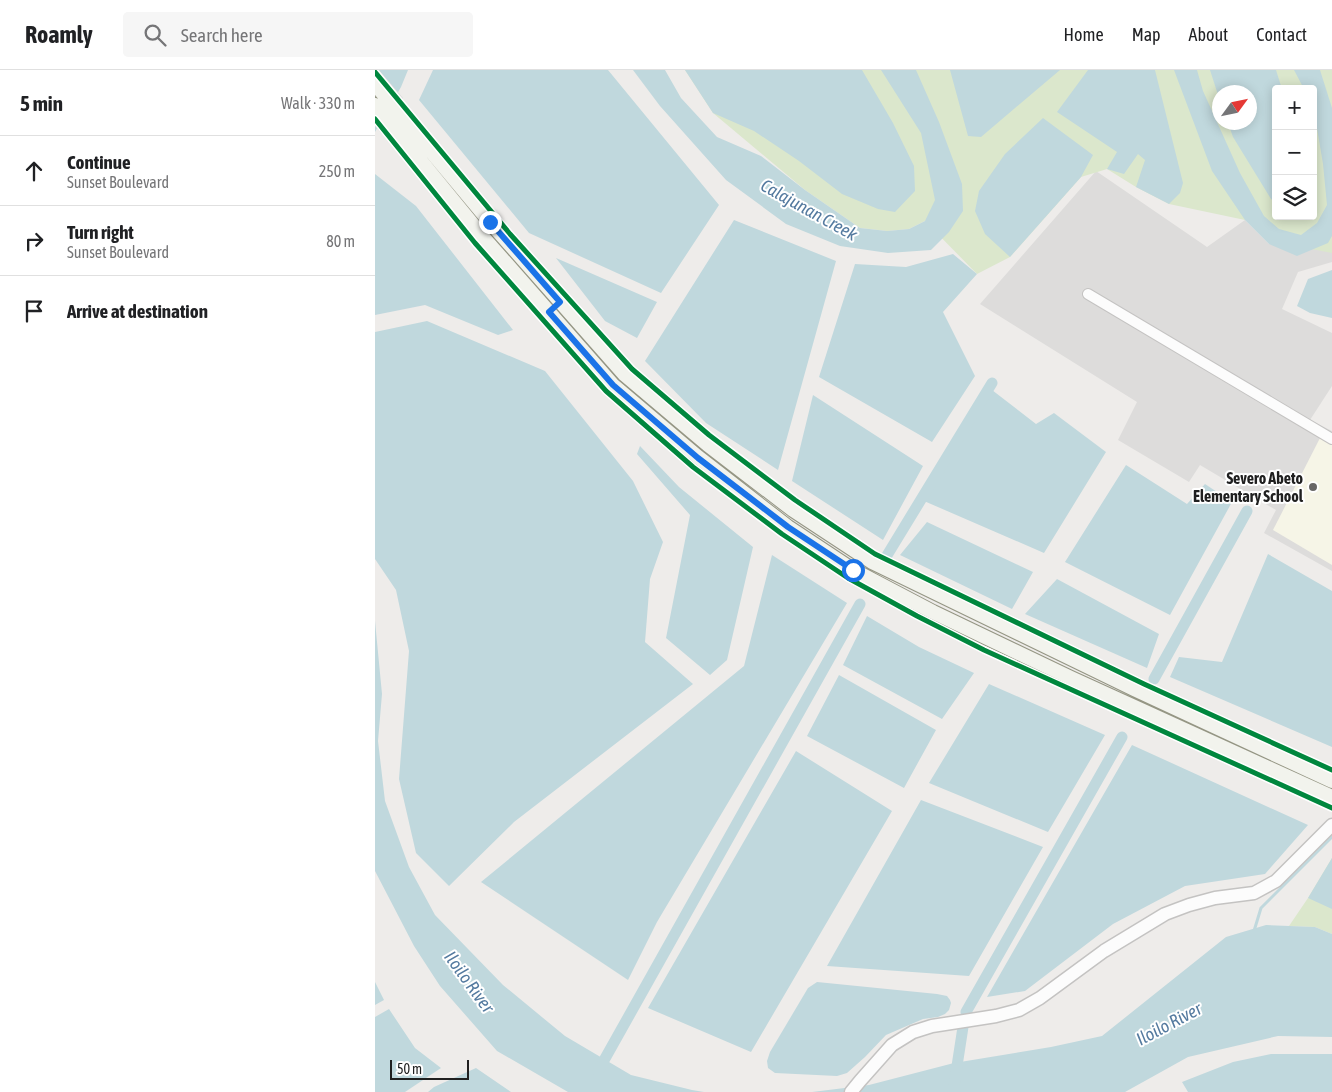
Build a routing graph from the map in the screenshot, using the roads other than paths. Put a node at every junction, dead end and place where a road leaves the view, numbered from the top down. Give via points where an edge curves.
1 (375, 84) edge
2 (375, 105) edge
3 (392, 116) junction
4 (1088, 294) dead end
5 (560, 302) junction
6 (549, 312) junction
7 (1332, 439) edge
8 (1332, 781) edge
9 (1332, 797) edge
10 (1332, 825) edge
11 (851, 1092) edge

1 - 3 main road
2 - 3 main road
3 - 5 main road
3 - 6 main road via 483,237
4 - 7 street
5 - 6 main road
5 - 8 main road via 625,375 708,445 793,510 872,562
6 - 9 main road via 613,385 698,458 788,527 853,570 1071,678
10 - 11 street via 1277,881 1255,893 1215,898 1165,914 1104,951 1019,1010 913,1032 892,1045

